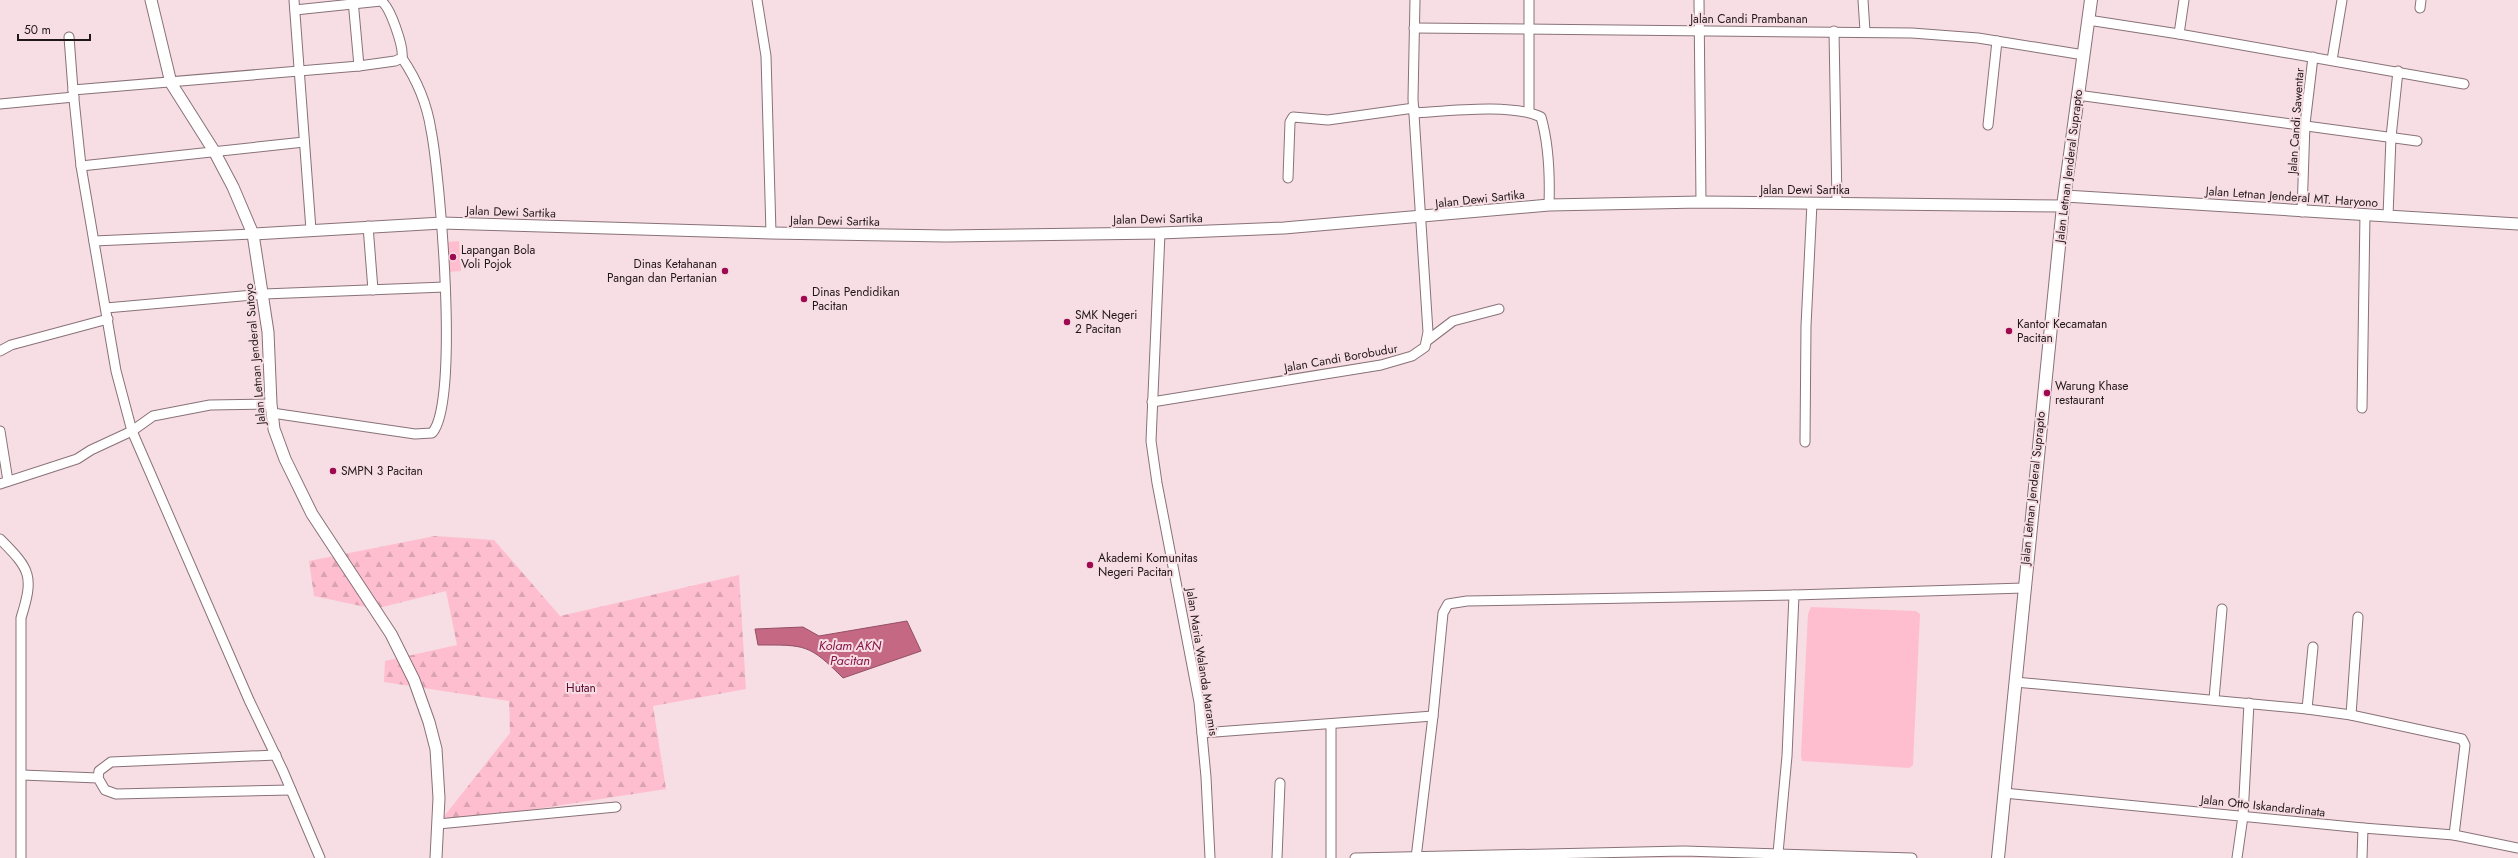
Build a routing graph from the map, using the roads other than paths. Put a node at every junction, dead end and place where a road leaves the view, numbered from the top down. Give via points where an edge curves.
1 (151, 0) edge
2 (294, 0) edge
3 (757, 0) edge
4 (1415, 0) edge
5 (1529, 0) edge
6 (1699, 0) edge
7 (1863, 0) edge
8 (2091, 0) edge
9 (2184, 0) edge
10 (2342, 0) edge
11 (354, 2) edge
12 (295, 10) junction
13 (2096, 21) junction
14 (1414, 28) junction
15 (1531, 30) junction
16 (1834, 31) junction
17 (1865, 31) junction
18 (1699, 32) junction
19 (2179, 34) junction
20 (69, 37) dead end
21 (1996, 41) junction
22 (2084, 55) junction
23 (2313, 57) junction
24 (402, 58) junction
25 (2332, 60) junction
26 (360, 66) junction
27 (299, 71) junction
28 (2398, 71) junction
29 (171, 83) junction
30 (2464, 84) dead end
31 (74, 94) junction
32 (2078, 96) junction
33 (0, 104) edge
34 (1414, 111) junction
35 (1529, 111) junction
36 (2305, 124) junction
37 (1988, 125) dead end
38 (2391, 137) junction
39 (2417, 141) dead end
40 (304, 142) junction
41 (214, 151) junction
42 (81, 166) junction
43 (1288, 178) dead end
44 (2064, 201) junction
45 (1701, 202) junction
46 (1812, 203) junction
47 (1837, 203) junction
48 (1549, 206) junction
49 (2302, 212) junction
50 (2365, 214) junction
51 (2388, 216) junction
52 (1420, 218) junction
53 (442, 223) junction
54 (2518, 224) edge
55 (368, 226) junction
56 (311, 230) junction
57 (771, 233) junction
58 (1160, 233) junction
59 (253, 234) junction
60 (94, 241) junction
61 (445, 287) junction
62 (373, 290) junction
63 (264, 294) junction
64 (106, 308) junction
65 (1499, 309) dead end
66 (108, 319) junction
67 (1428, 340) junction
68 (0, 351) edge
69 (1152, 402) junction
70 (272, 408) junction
71 (2362, 408) dead end
72 (0, 431) edge
73 (132, 432) junction
74 (1805, 442) dead end
75 (4, 482) edge
76 (0, 539) edge
77 (2024, 588) junction
78 (1794, 595) junction
79 (2222, 608) dead end
80 (2358, 617) dead end
81 (2313, 647) dead end
82 (2015, 682) junction
83 (2214, 699) junction
84 (2249, 703) junction
85 (2308, 709) junction
86 (2351, 715) junction
87 (1433, 716) junction
88 (1330, 724) junction
89 (1202, 733) junction
90 (276, 755) junction
91 (22, 775) junction
92 (98, 778) junction
93 (1280, 783) dead end
94 (291, 790) junction
95 (2004, 793) junction
96 (616, 806) dead end
97 (2243, 816) junction
98 (438, 824) junction
99 (2364, 828) junction
100 (2454, 835) junction
101 (2518, 848) edge
102 (1778, 854) junction
103 (1416, 857) edge
104 (21, 858) edge
105 (320, 858) edge
106 (436, 858) edge
107 (1210, 858) edge
108 (1277, 858) edge
109 (1331, 858) edge
110 (1354, 858) edge
111 (1912, 858) edge
112 (1998, 858) edge
113 (2237, 858) edge
114 (2362, 858) edge

1 - 29 street, Jalan Letnan Jenderal Sutoyo
2 - 12 street
3 - 57 street via 766,56
4 - 14 street
5 - 15 street
6 - 18 street
7 - 17 street
8 - 13 main road, Jalan Letnan Jenderal Suprapto
9 - 19 street
10 - 25 street
11 - 12 street
11 - 24 street via 384,3 397,33
11 - 26 street
12 - 27 street
13 - 19 street
13 - 22 main road, Jalan Letnan Jenderal Suprapto
14 - 15 street, Jalan Candi Prambanan
14 - 34 street
15 - 18 street, Jalan Candi Prambanan
15 - 35 street
16 - 17 street, Jalan Candi Prambanan
16 - 18 street, Jalan Candi Prambanan
16 - 47 street
17 - 21 street, Jalan Candi Prambanan
18 - 45 street
19 - 23 street
20 - 31 street
21 - 22 street, Jalan Candi Prambanan
21 - 37 street
22 - 32 main road, Jalan Letnan Jenderal Suprapto
23 - 25 street
23 - 36 street, Jalan Candi Sawentar
24 - 26 street
24 - 53 street via 414,75 430,123
25 - 28 street
26 - 27 street
27 - 29 street
27 - 40 street
28 - 30 street
28 - 38 street
29 - 31 street
29 - 41 street, Jalan Letnan Jenderal Sutoyo
31 - 33 street
31 - 42 street
32 - 36 street
32 - 44 main road, Jalan Letnan Jenderal Suprapto
34 - 35 street
34 - 43 street via 1328,120 1293,117 1290,122
34 - 52 street
35 - 48 street via 1541,117 1544,130 1550,179
36 - 38 street
36 - 49 street, Jalan Candi Sawentar
38 - 39 street
38 - 51 street
40 - 41 street
40 - 56 street
41 - 42 street
41 - 59 street, Jalan Letnan Jenderal Sutoyo
42 - 60 street
44 - 47 street, Jalan Dewi Sartika
44 - 49 street, Jalan Letnan Jenderal MT. Haryono
44 - 77 main road, Jalan Letnan Jenderal Suprapto
45 - 46 street, Jalan Dewi Sartika
45 - 48 street, Jalan Dewi Sartika
46 - 47 street, Jalan Dewi Sartika
46 - 74 street via 1806,326
48 - 52 street, Jalan Dewi Sartika
49 - 50 street, Jalan Letnan Jenderal MT. Haryono
50 - 51 street, Jalan Letnan Jenderal MT. Haryono
50 - 71 street
51 - 54 street, Jalan Letnan Jenderal MT. Haryono
52 - 58 street, Jalan Dewi Sartika via 1284,228
52 - 67 street
53 - 55 street, Jalan Dewi Sartika
53 - 57 street, Jalan Dewi Sartika
53 - 61 street
55 - 56 street, Jalan Dewi Sartika
55 - 62 street
56 - 59 street, Jalan Dewi Sartika
57 - 58 street, Jalan Dewi Sartika via 946,236
58 - 69 street, Jalan Maria Walanda Maramis
59 - 60 street
59 - 63 street, Jalan Letnan Jenderal Sutoyo
60 - 64 street
61 - 62 street
61 - 70 street via 445,374 440,420 432,433 415,434
62 - 63 street
63 - 64 street
63 - 70 street, Jalan Letnan Jenderal Sutoyo
64 - 66 street
65 - 67 street, Jalan Candi Borobudur via 1453,321
66 - 68 street via 11,345
66 - 73 street via 116,371
67 - 69 street, Jalan Candi Borobudur via 1422,351 1381,365
69 - 89 street, Jalan Maria Walanda Maramis via 1151,441 1157,483 1191,654
70 - 73 street via 210,405 153,416
70 - 98 street, Jalan Letnan Jenderal Sutoyo via 274,429 285,459 312,514 392,634 414,680 436,749
72 - 75 street
73 - 75 street via 76,459
73 - 90 street via 249,700
76 - 91 street via 29,573 29,593 21,618
77 - 78 street
77 - 82 main road, Jalan Letnan Jenderal Suprapto
78 - 87 street via 1467,601 1448,604 1443,613
78 - 102 street via 1787,756
79 - 83 street
80 - 86 street
81 - 85 street
82 - 83 street
82 - 95 main road, Jalan Letnan Jenderal Suprapto
83 - 84 street
84 - 85 street
84 - 97 street
85 - 86 street
86 - 100 street via 2456,737 2463,741 2465,745
87 - 88 street
87 - 103 street
88 - 89 street
88 - 109 street
89 - 107 street, Jalan Maria Walanda Maramis
90 - 92 street via 111,762 98,771
90 - 94 street
91 - 92 street
91 - 104 street
92 - 94 street via 105,790 116,794
93 - 108 street
94 - 105 street
95 - 97 street, Jalan Otto Iskandardinata
95 - 112 main road, Jalan Letnan Jenderal Suprapto
96 - 98 street
97 - 99 street, Jalan Otto Iskandardinata
97 - 113 street
98 - 106 street, Jalan Letnan Jenderal Sutoyo
99 - 100 street, Jalan Otto Iskandardinata
99 - 114 street
100 - 101 street, Jalan Otto Iskandardinata
102 - 103 street via 1684,851
102 - 111 street
103 - 110 street

